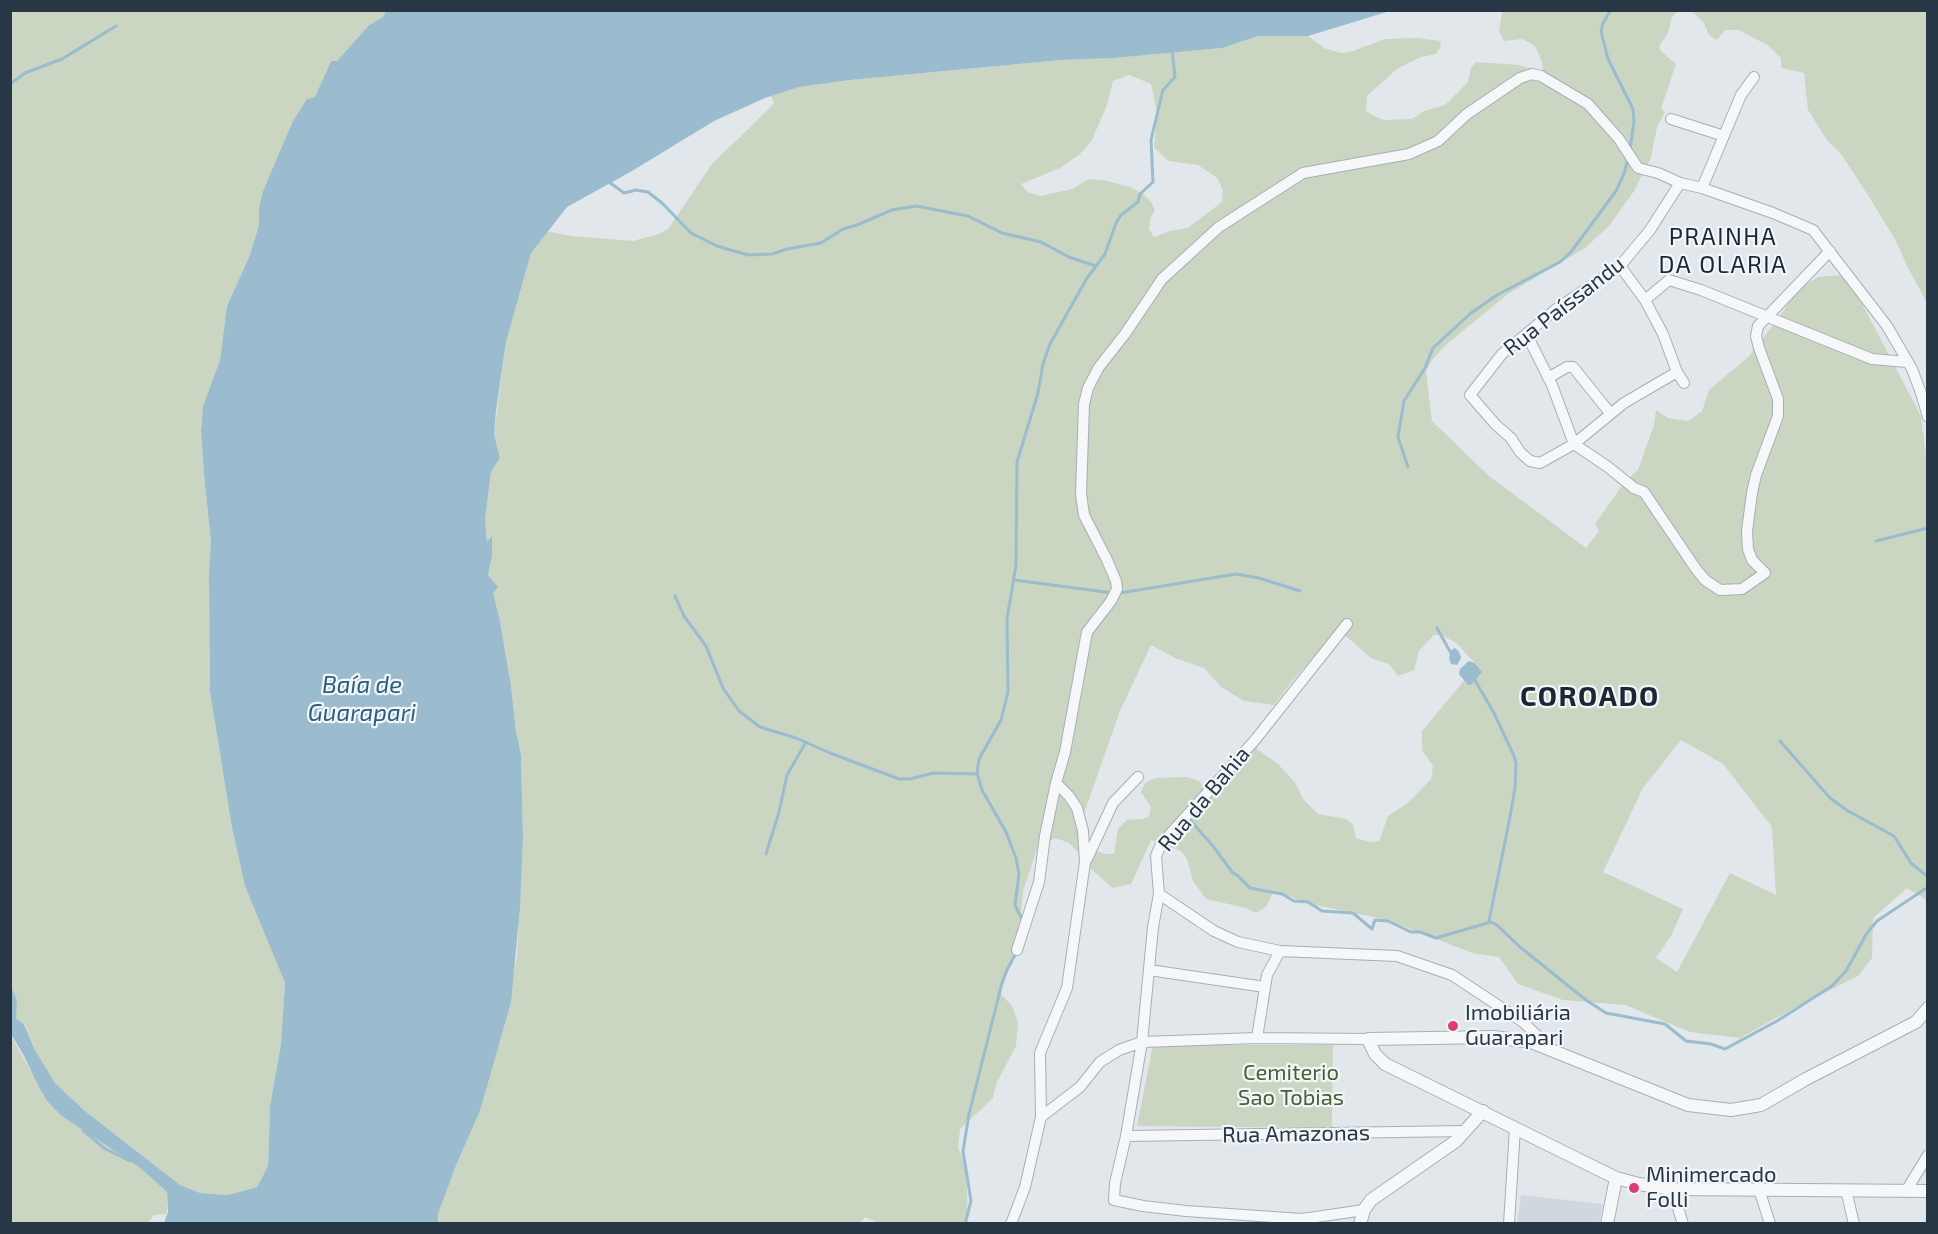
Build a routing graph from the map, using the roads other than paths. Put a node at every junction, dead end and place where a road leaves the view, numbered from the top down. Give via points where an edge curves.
1 (1754, 77) dead end
2 (1671, 120) dead end
3 (1724, 136) junction
4 (1680, 183) junction
5 (1702, 188) junction
6 (1830, 251) junction
7 (1620, 266) junction
8 (1646, 300) junction
9 (1768, 318) junction
10 (1527, 334) junction
11 (1907, 362) junction
12 (1677, 372) junction
13 (1548, 378) junction
14 (1684, 383) dead end
15 (1610, 413) junction
16 (1928, 417) edge
17 (1574, 444) junction
18 (1347, 624) dead end
19 (1138, 777) dead end
20 (1056, 783) junction
21 (1085, 862) junction
22 (1159, 894) junction
23 (1017, 950) dead end
24 (1280, 951) junction
25 (1149, 970) junction
26 (1265, 987) junction
27 (1928, 1008) edge
28 (1257, 1038) junction
29 (1368, 1039) junction
30 (1142, 1042) junction
31 (1554, 1051) junction
32 (1483, 1111) junction
33 (1041, 1118) junction
34 (1515, 1128) junction
35 (1466, 1131) junction
36 (1126, 1136) junction
37 (1928, 1155) edge
38 (1616, 1178) junction
39 (1672, 1189) junction
40 (1759, 1189) junction
41 (1846, 1190) junction
42 (1905, 1191) junction
43 (1928, 1191) edge
44 (1364, 1209) junction
45 (1011, 1224) edge
46 (1360, 1224) edge
47 (1509, 1224) edge
48 (1607, 1224) edge
49 (1683, 1224) edge
50 (1770, 1224) edge
51 (1854, 1224) edge

1 - 3 street via 1741,95
2 - 3 street
3 - 5 street
4 - 5 street
4 - 7 street, Rua Paíssandu via 1650,230
4 - 20 street via 1638,168 1588,104 1549,79 1532,74 1467,114 1438,141 1424,148 1303,174 1219,227 1161,279 1099,367 1084,404 1084,515 1117,589 1087,632
5 - 6 street via 1813,230
6 - 9 street
6 - 11 street via 1887,326
7 - 8 street
7 - 10 street, Rua Paíssandu
8 - 9 street via 1669,280
8 - 12 street
9 - 11 street via 1872,359
9 - 17 street via 1758,326 1756,336 1778,399 1778,416 1752,493 1747,531 1752,560 1765,573 1742,589 1720,590 1705,580 1644,492
10 - 13 street
10 - 17 street, Rua Paíssandu via 1502,354 1470,395 1530,461 1540,463
11 - 16 street
12 - 14 street
12 - 15 street
13 - 15 street via 1573,367
13 - 17 street
15 - 17 street
18 - 22 street, Rua da Bahia via 1248,747 1161,844 1156,856
19 - 21 street via 1113,803
20 - 21 street via 1077,808
20 - 23 street via 1039,882
21 - 33 street via 1066,988 1040,1053
22 - 24 street via 1214,931 1238,942
22 - 25 street, Rua da Bahia
24 - 26 street
24 - 31 street via 1397,956 1452,975 1523,1022
25 - 26 street
25 - 30 street, Rua da Bahia
26 - 28 street
27 - 31 street via 1916,1022 1761,1105 1745,1109 1688,1105
28 - 29 street
28 - 30 street
29 - 31 street via 1494,1037 1531,1042
29 - 32 street via 1385,1064
30 - 33 street via 1100,1062 1080,1087
30 - 36 street, Rua da Bahia
32 - 34 street
32 - 35 street
33 - 45 street via 1025,1187
34 - 38 street
34 - 47 street
35 - 36 street, Rua Amazonas
35 - 44 street via 1378,1194
36 - 44 street, Rua da Bahia via 1114,1200 1186,1211 1302,1219
37 - 42 street
38 - 39 street
38 - 48 street
39 - 40 street
39 - 49 street
40 - 41 street
40 - 50 street
41 - 42 street
41 - 51 street
42 - 43 street
44 - 46 street

